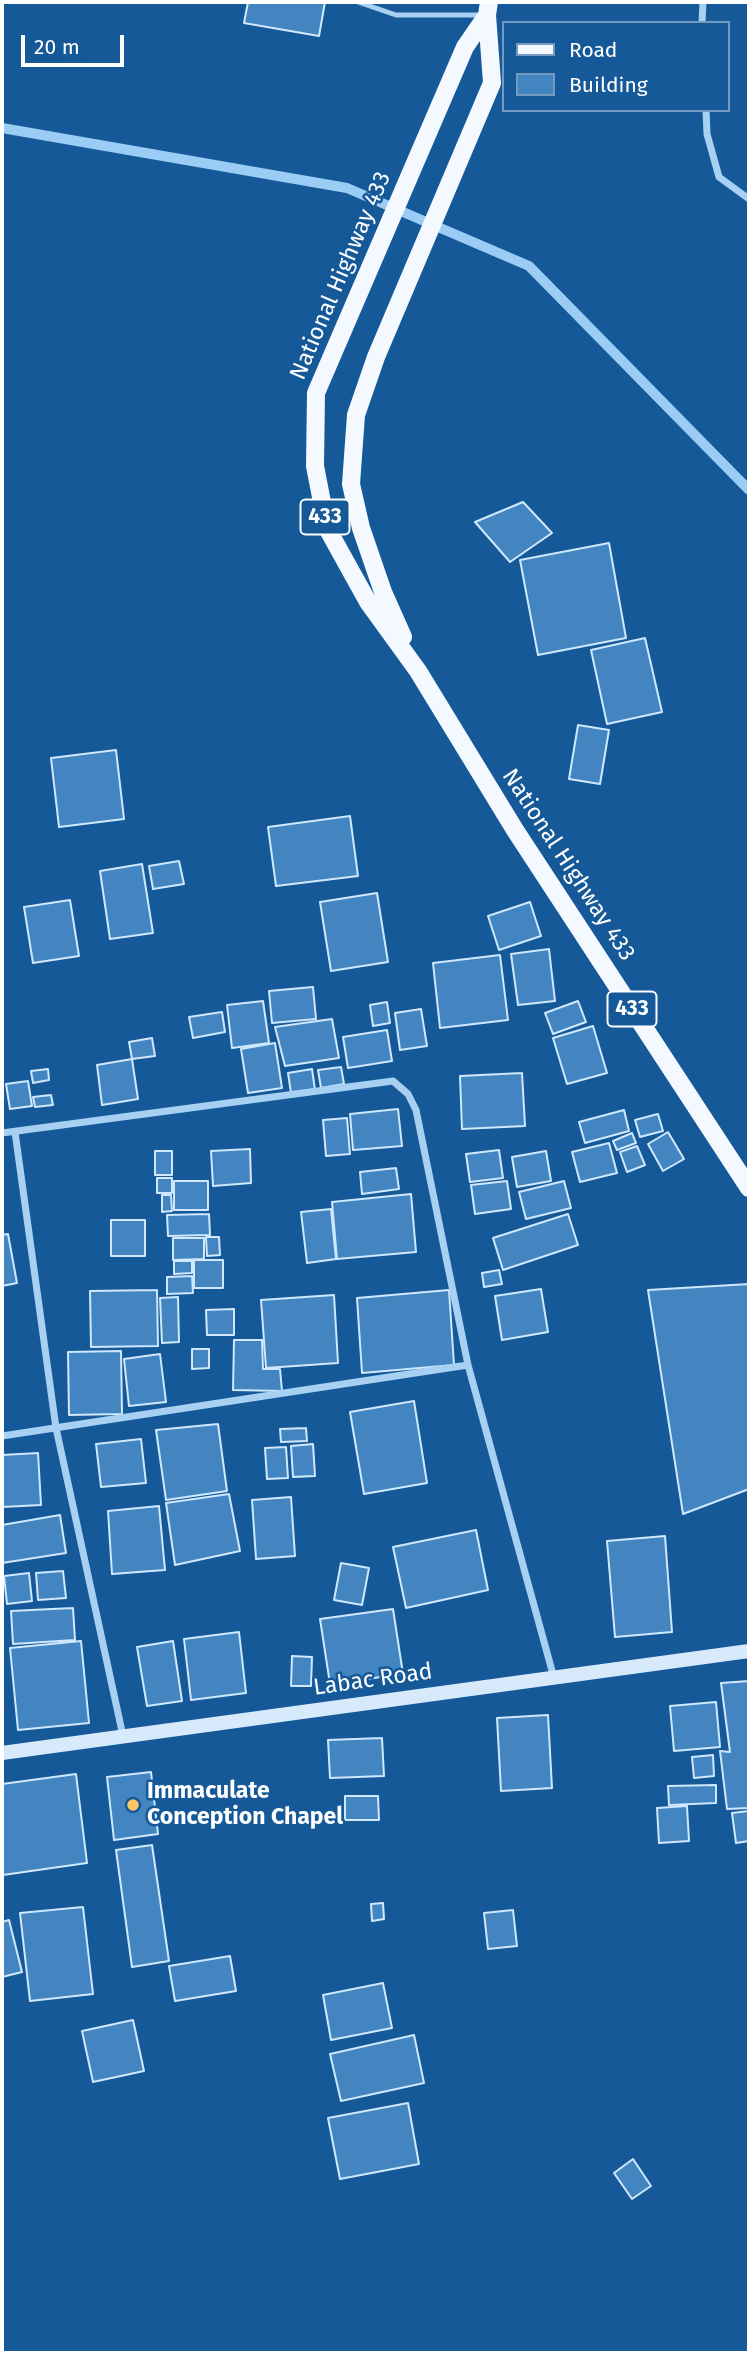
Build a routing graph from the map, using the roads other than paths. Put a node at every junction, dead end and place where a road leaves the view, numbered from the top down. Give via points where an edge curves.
1 (358, 2) edge
2 (703, 2) edge
3 (488, 8) edge
4 (702, 21) edge
5 (706, 112) edge
6 (749, 200) edge
7 (418, 671) junction
8 (15, 1132) junction
9 (2, 1133) edge
10 (749, 1188) edge
11 (468, 1365) junction
12 (56, 1428) junction
13 (2, 1436) edge
14 (749, 1651) edge
15 (554, 1678) junction
16 (123, 1737) junction
17 (2, 1753) edge

1 - 3 lane via 396,15
2 - 4 street
3 - 7 main road, National Highway 433 / 433 via 492,83 356,415 351,484 361,528
3 - 7 main road, National Highway 433 / 433 via 465,47 316,393 315,466 327,528 368,602
5 - 6 street via 719,177
7 - 10 main road, National Highway 433 / 433 via 515,831
8 - 9 street
8 - 11 street via 393,1080 416,1110
8 - 12 street
11 - 12 street
11 - 15 street
12 - 13 street
12 - 16 street
14 - 15 street, Labac Road
15 - 16 street, Labac Road
16 - 17 street, Labac Road

